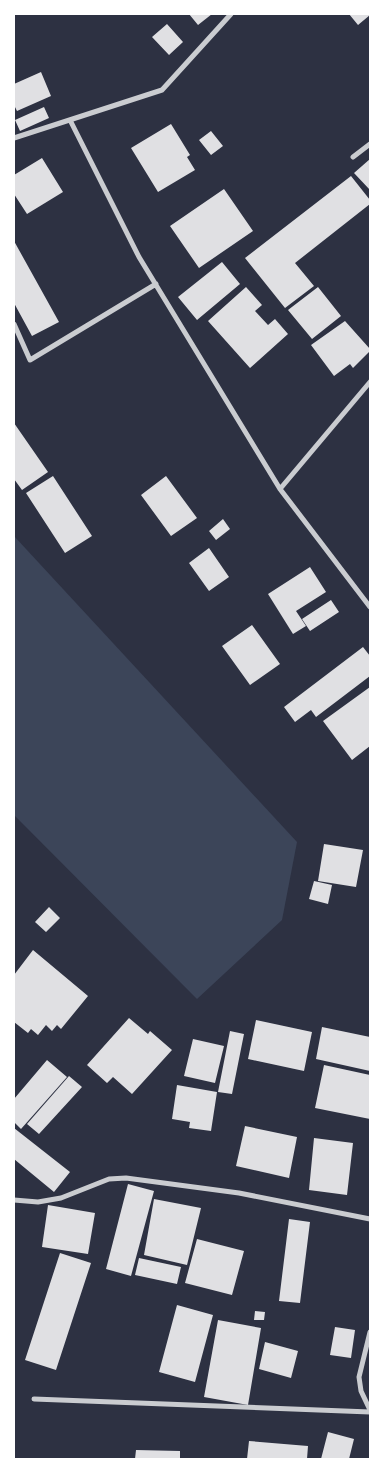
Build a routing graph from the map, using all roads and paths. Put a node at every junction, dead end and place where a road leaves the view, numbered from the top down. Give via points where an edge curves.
1 (231, 14) edge
2 (70, 120) junction
3 (14, 138) edge
4 (370, 144) edge
5 (353, 158) dead end
6 (156, 284) junction
7 (14, 324) edge
8 (370, 382) edge
9 (280, 489) junction
10 (370, 607) edge
11 (14, 1200) edge
12 (370, 1219) edge
13 (370, 1332) edge
14 (34, 1399) dead end
15 (370, 1411) edge

1 - 2 street via 162,90
2 - 3 street
2 - 6 street via 139,257
4 - 5 street
6 - 7 street via 30,360
6 - 9 street
8 - 9 street
9 - 10 street
11 - 12 street via 38,1202 61,1198 109,1178 126,1178 239,1193
13 - 15 street via 360,1377
14 - 15 street

